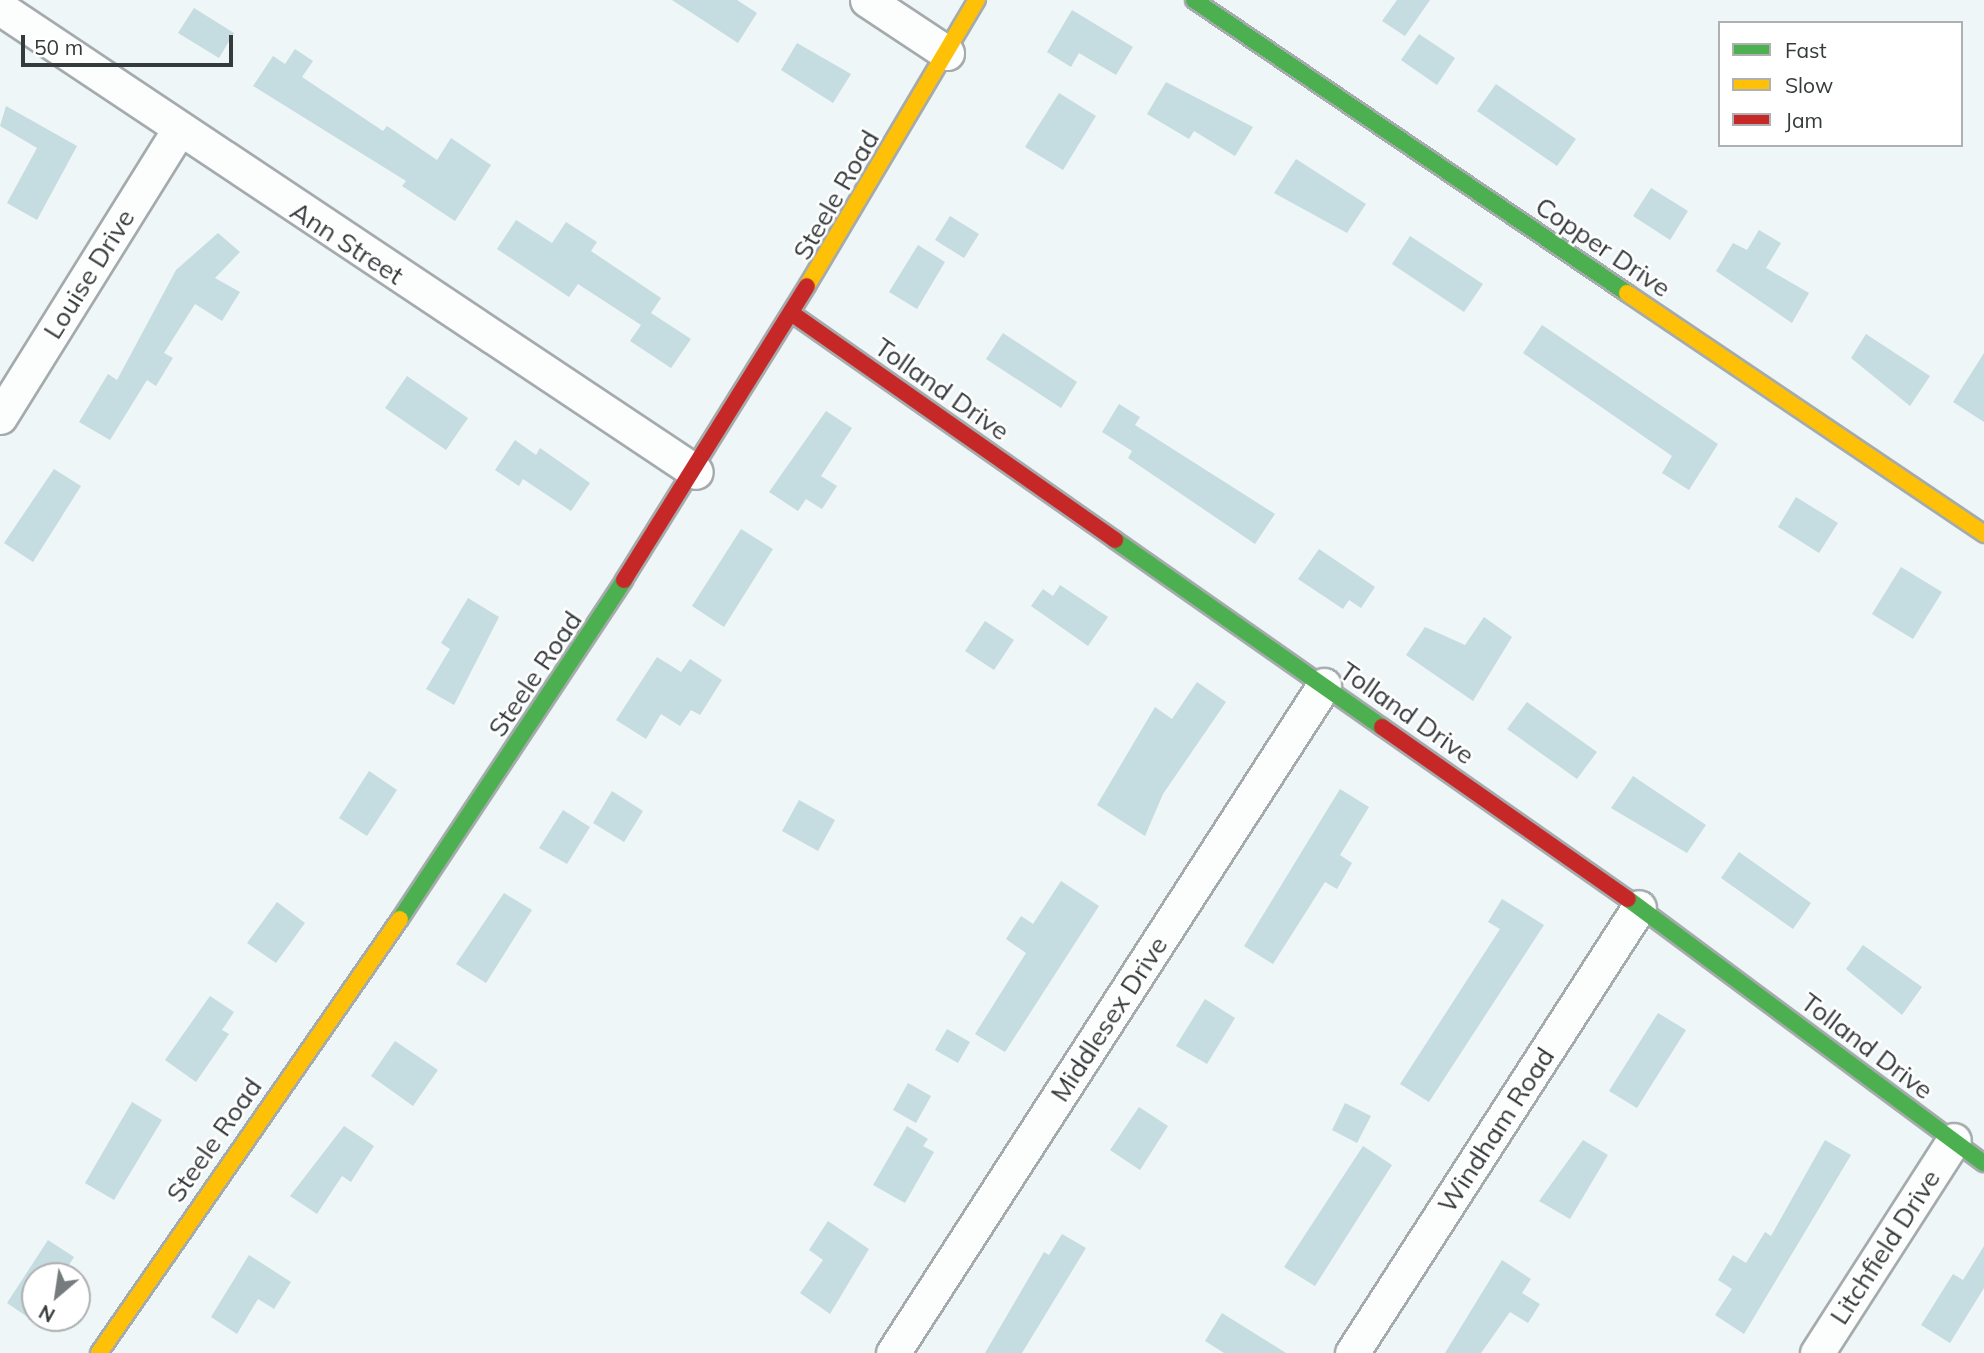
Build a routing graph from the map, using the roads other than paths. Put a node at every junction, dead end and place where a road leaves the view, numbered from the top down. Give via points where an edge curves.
1 (867, 0) edge
2 (977, 0) edge
3 (1194, 0) edge
4 (0, 8) edge
5 (947, 53) junction
6 (178, 131) junction
7 (794, 315) junction
8 (0, 417) edge
9 (696, 472) junction
10 (1984, 534) edge
11 (1324, 685) junction
12 (1639, 907) junction
13 (1954, 1140) junction
14 (1984, 1163) edge
15 (99, 1353) edge
16 (893, 1353) edge
17 (1352, 1353) edge
18 (1817, 1353) edge

1 - 5 street
2 - 5 street, Steele Road
3 - 10 street, Copper Drive
4 - 6 street, Ann Street
5 - 7 street, Steele Road
6 - 8 street, Louise Drive
6 - 9 street, Ann Street
7 - 9 street, Steele Road
7 - 11 street, Tolland Drive
9 - 15 street, Steele Road via 424,883
11 - 12 street, Tolland Drive
11 - 16 street, Middlesex Drive
12 - 13 street, Tolland Drive
12 - 17 street, Windham Road
13 - 14 street, Tolland Drive
13 - 18 street, Litchfield Drive

